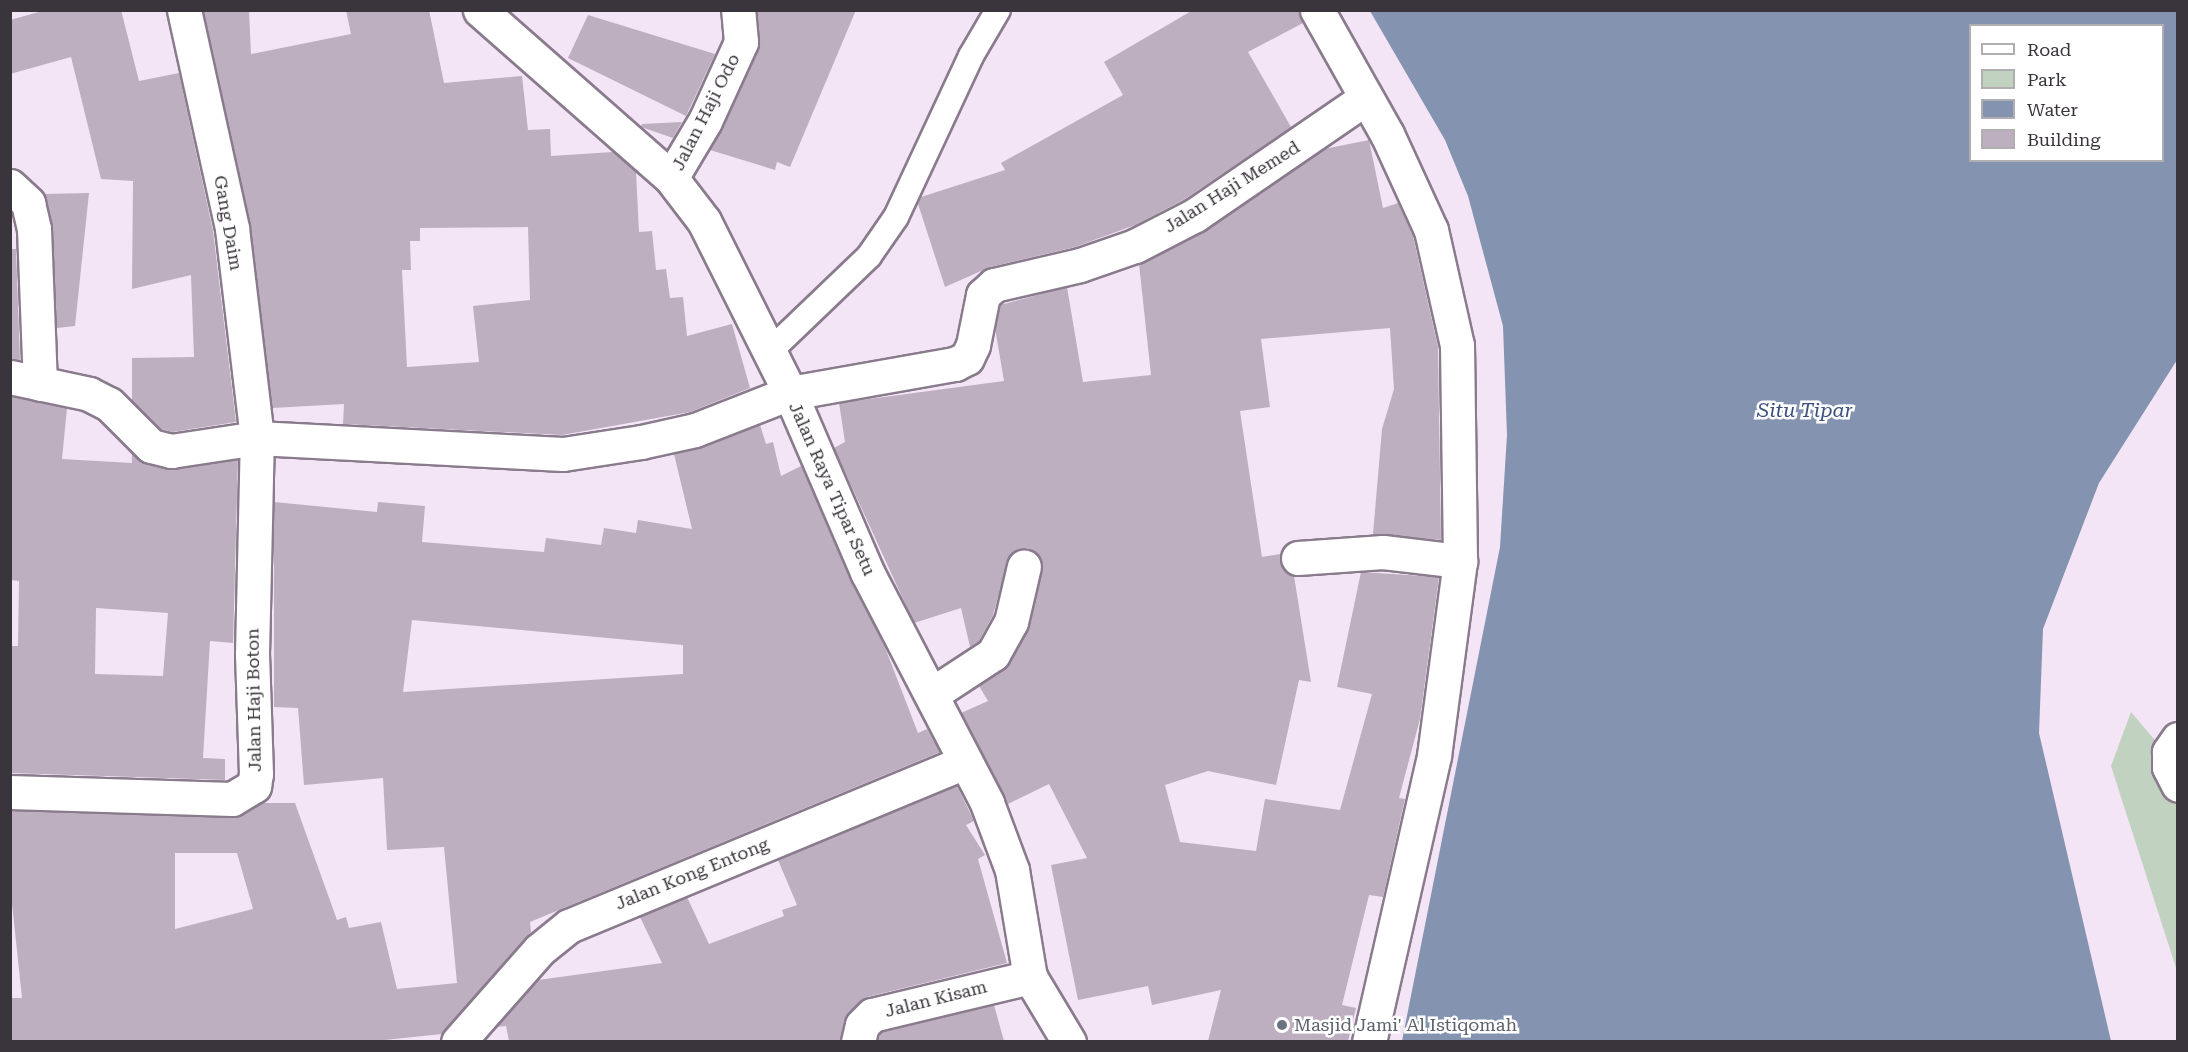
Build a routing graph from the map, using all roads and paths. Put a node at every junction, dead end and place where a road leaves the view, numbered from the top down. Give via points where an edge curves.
1 (184, 10) edge
2 (480, 10) edge
3 (738, 10) edge
4 (998, 10) edge
5 (1317, 10) edge
6 (1366, 98) junction
7 (671, 178) junction
8 (10, 186) edge
9 (769, 352) junction
10 (25, 381) edge
11 (790, 393) junction
12 (257, 438) junction
13 (1298, 558) dead end
14 (1460, 561) junction
15 (1024, 566) dead end
16 (932, 694) junction
17 (2178, 739) edge
18 (964, 762) junction
19 (2178, 785) edge
20 (10, 792) edge
21 (1030, 977) junction
22 (458, 1041) edge
23 (858, 1041) edge
24 (1069, 1041) edge
25 (1369, 1041) edge

1 - 12 street, Gang Daim via 232,228
2 - 7 street, Jalan Raya Tipar Setu
3 - 7 street, Jalan Haji Odo via 741,42 705,121
4 - 9 lane via 971,56 896,217 869,256
5 - 6 street
6 - 11 street, Jalan Haji Memed via 1204,209 1135,246 1080,265 994,285 983,296 973,345 966,358 955,364
6 - 14 street via 1431,230 1457,345
7 - 9 street, Jalan Raya Tipar Setu via 726,259
8 - 10 street via 28,204 34,229
9 - 11 street, Jalan Raya Tipar Setu
10 - 12 street via 89,394 109,405 151,446 171,451
11 - 12 street via 695,430 563,454
11 - 16 street, Jalan Raya Tipar Setu via 867,572
12 - 20 street, Jalan Haji Boton via 254,786 245,795 222,800
13 - 14 street via 1383,552
14 - 25 street via 1434,756
15 - 16 street via 1011,622 993,654
16 - 18 street, Jalan Raya Tipar Setu
17 - 19 street via 2169,752 2169,767
18 - 21 street, Jalan Raya Tipar Setu via 1001,836
18 - 22 street, Jalan Kong Entong via 569,926 539,950
21 - 23 street, Jalan Kisam via 872,1015 862,1025
21 - 24 street, Jalan Raya Tipar Setu

